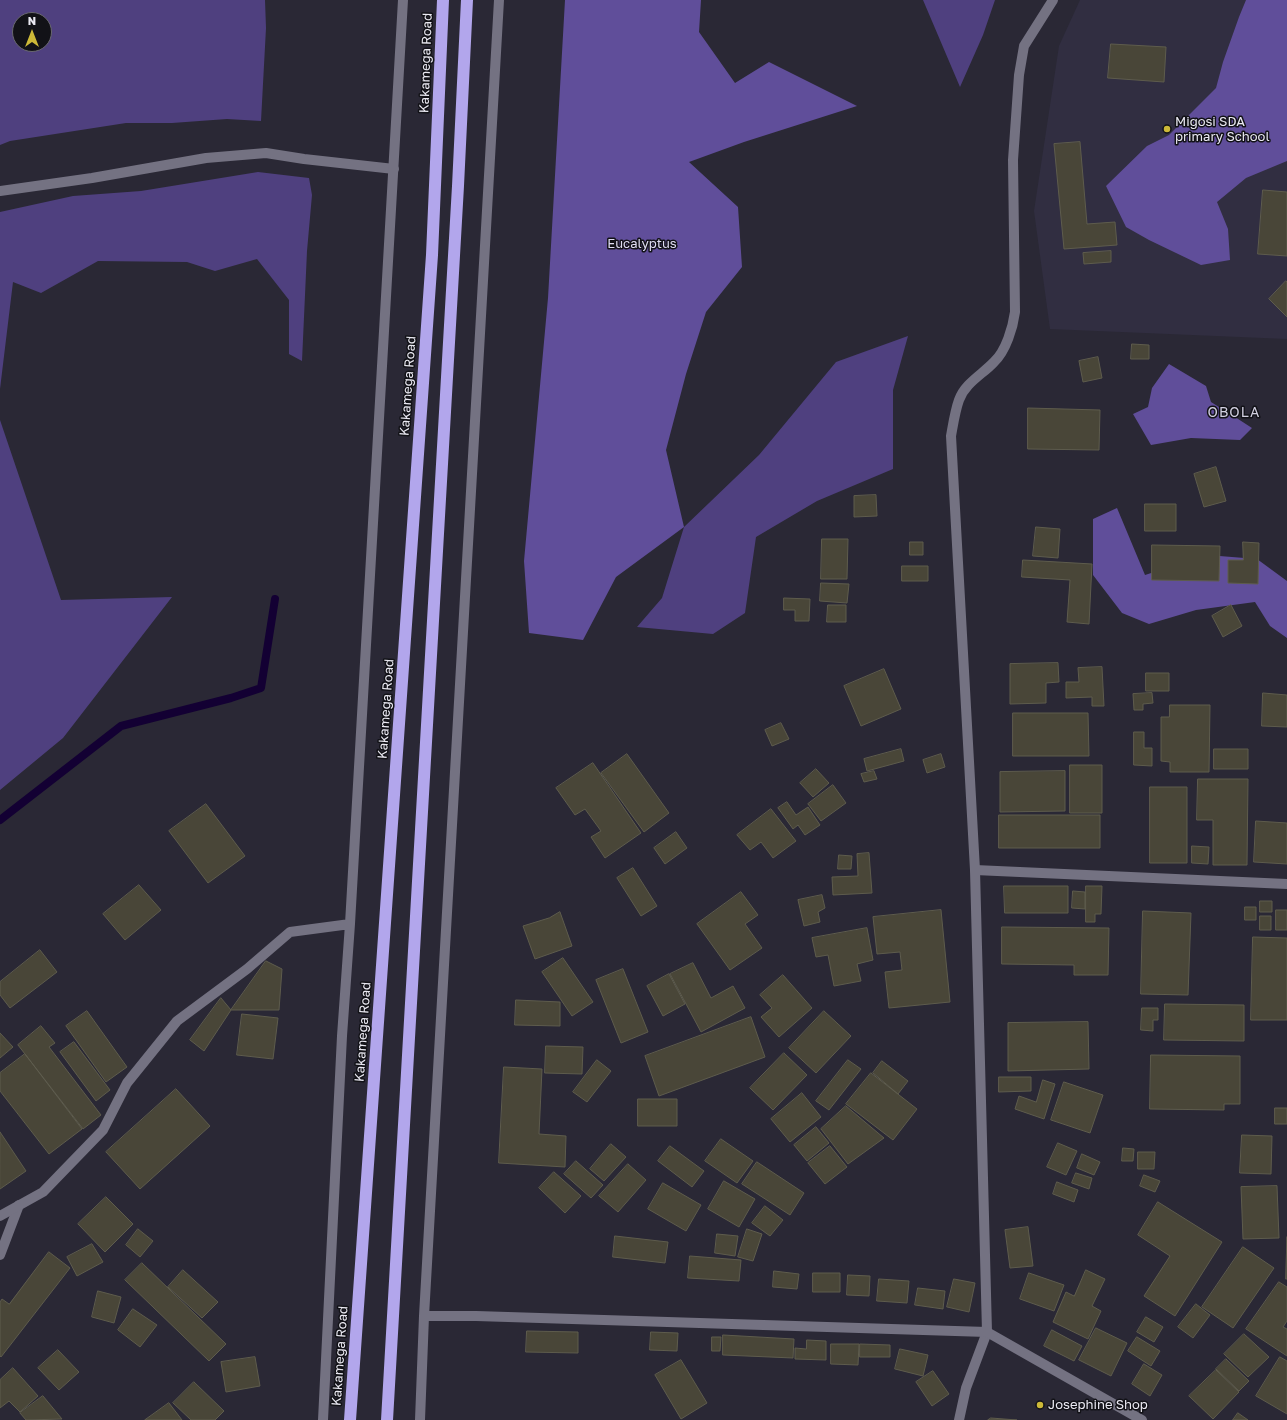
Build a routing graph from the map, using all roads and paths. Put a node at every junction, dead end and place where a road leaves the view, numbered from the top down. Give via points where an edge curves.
1 (403, 0) edge
2 (443, 0) edge
3 (466, 0) edge
4 (499, 0) edge
5 (1053, 0) edge
6 (394, 169) junction
7 (0, 191) edge
8 (975, 870) junction
9 (1287, 884) edge
10 (350, 924) junction
11 (20, 1205) junction
12 (0, 1216) edge
13 (0, 1255) edge
14 (424, 1316) junction
15 (987, 1332) junction
16 (323, 1420) edge
17 (350, 1420) edge
18 (387, 1420) edge
19 (420, 1420) edge
20 (959, 1420) edge
21 (1142, 1420) edge

1 - 6 street
2 - 17 highway, Kakamega Road via 432,255
3 - 18 highway via 458,194
4 - 14 street
5 - 8 street via 1024,46 1019,75 1013,160 1014,324 995,362 973,380 959,399 951,436
6 - 7 street via 266,153 206,158
6 - 10 street
8 - 9 street
8 - 15 street
10 - 11 street via 290,932 247,969 177,1021 127,1083 104,1130 43,1192
10 - 16 street
11 - 12 street
11 - 13 street
14 - 15 street
14 - 19 street
15 - 20 street via 966,1388
15 - 21 street

